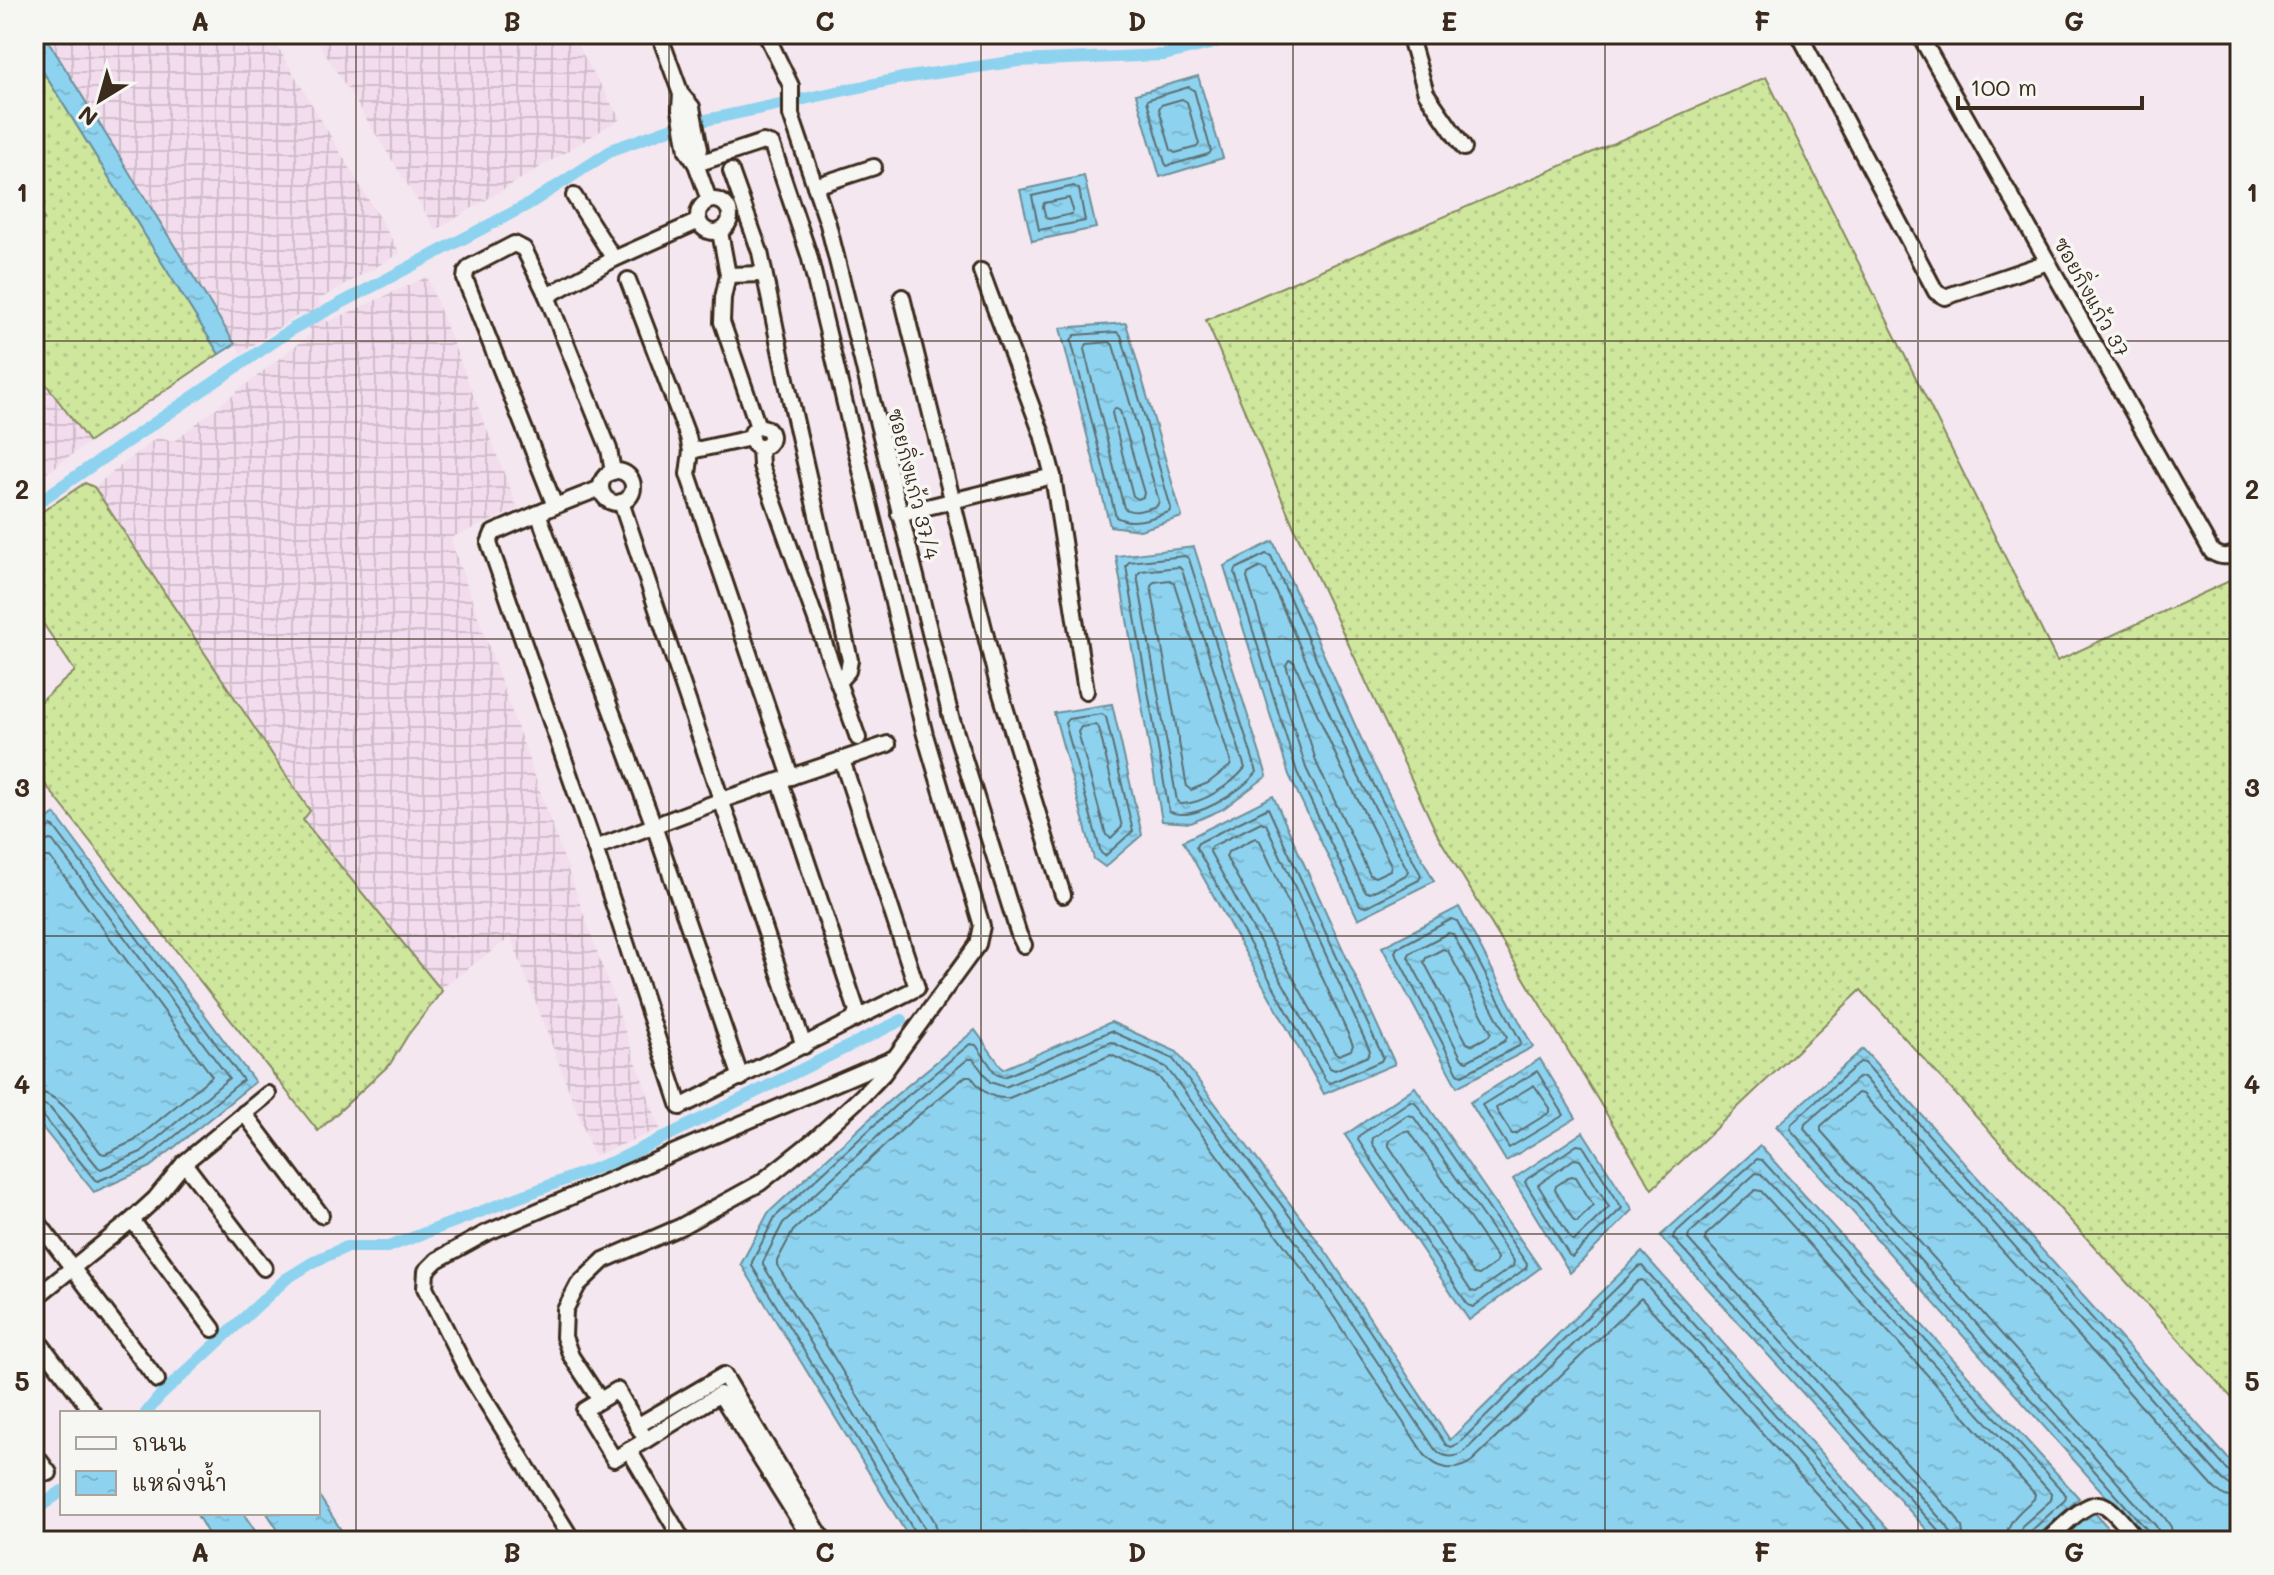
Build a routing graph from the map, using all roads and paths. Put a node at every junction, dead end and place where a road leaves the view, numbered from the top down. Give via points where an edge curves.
1 (659, 34) edge
2 (766, 34) edge
3 (1409, 34) edge
4 (1799, 34) edge
5 (1919, 34) edge
6 (1464, 148) dead end
7 (694, 155) junction
8 (874, 167) dead end
9 (731, 171) dead end
10 (815, 186) junction
11 (574, 196) dead end
12 (709, 200) junction
13 (699, 221) junction
14 (720, 232) junction
15 (614, 259) junction
16 (2048, 262) junction
17 (981, 271) dead end
18 (764, 274) junction
19 (728, 275) junction
20 (628, 280) dead end
21 (547, 296) junction
22 (902, 297) dead end
23 (757, 437) junction
24 (691, 451) junction
25 (613, 472) junction
26 (1053, 476) junction
27 (601, 488) junction
28 (621, 502) junction
29 (952, 502) junction
30 (555, 506) junction
31 (538, 513) junction
32 (899, 514) junction
33 (2240, 550) edge
34 (838, 682) junction
35 (1086, 691) dead end
36 (858, 738) dead end
37 (888, 744) dead end
38 (842, 760) junction
39 (785, 779) junction
40 (722, 800) junction
41 (654, 826) junction
42 (595, 848) junction
43 (1063, 895) dead end
44 (1024, 945) dead end
45 (854, 1019) junction
46 (804, 1046) junction
47 (893, 1059) junction
48 (741, 1078) junction
49 (268, 1094) dead end
50 (244, 1113) junction
51 (184, 1163) junction
52 (321, 1215) dead end
53 (34, 1217) edge
54 (132, 1220) junction
55 (73, 1267) junction
56 (264, 1268) dead end
57 (34, 1299) edge
58 (213, 1329) dead end
59 (34, 1335) edge
60 (157, 1380) dead end
61 (731, 1398) junction
62 (600, 1400) junction
63 (91, 1411) edge
64 (637, 1426) junction
65 (646, 1440) junction
66 (629, 1450) junction
67 (34, 1453) edge
68 (49, 1473) dead end
69 (573, 1541) edge
70 (683, 1541) edge
71 (812, 1541) edge
72 (824, 1541) edge
73 (2047, 1541) edge
74 (2139, 1541) edge

1 - 7 street via 686,108
2 - 10 street, ซอยกิ่งแก้ว 37/4 via 791,86 791,115
3 - 6 street via 1426,93
4 - 16 street via 1936,292 1945,297
5 - 16 street, ซอยกิ่งแก้ว 37
7 - 12 street
7 - 47 street via 763,142 772,145 809,255 925,735 982,926 978,944
8 - 10 street
9 - 18 street
10 - 32 street, ซอยกิ่งแก้ว 37/4
11 - 15 street
12 - 13 street via 699,211
12 - 14 street via 725,204 731,214
13 - 14 street via 709,232
13 - 15 street
14 - 19 street
15 - 21 street
16 - 33 street, ซอยกิ่งแก้ว 37 via 2212,552 2223,557
17 - 26 street
18 - 19 street
18 - 34 street via 850,660
19 - 23 street via 722,322
20 - 24 street
21 - 25 street via 609,449
21 - 30 street via 519,245 466,272
22 - 29 street
23 - 24 street
23 - 34 street via 761,466
24 - 39 street via 688,474
25 - 27 street
25 - 28 street via 632,480 633,491
26 - 29 street
26 - 35 street
27 - 28 street via 610,501
27 - 30 street
28 - 40 street
29 - 32 street
29 - 43 street via 997,681
30 - 31 street
31 - 41 street
31 - 42 street via 493,533 489,543
32 - 44 street, ซอยกิ่งแก้ว 37/4 via 951,717
34 - 36 street
37 - 38 street
38 - 39 street
38 - 45 street via 917,988
39 - 40 street
39 - 45 street via 857,1011
40 - 41 street
40 - 46 street
41 - 42 street
41 - 48 street
42 - 48 street via 680,1107
45 - 46 street
46 - 48 street
47 - 62 street via 863,1095 760,1183 680,1227 604,1260 578,1285 565,1310 564,1337
47 - 69 street via 484,1234 426,1271 425,1288 467,1371
49 - 50 street
50 - 51 street
50 - 52 street
51 - 54 street
51 - 56 street
53 - 55 street
54 - 55 street
54 - 58 street
55 - 57 street
55 - 60 street
59 - 63 street
61 - 64 street via 724,1375
61 - 65 street via 720,1394
61 - 71 street
61 - 72 street
62 - 64 street via 617,1390
62 - 66 street via 584,1410 614,1459
64 - 65 street
65 - 66 street
66 - 70 street
67 - 68 street
73 - 74 street via 2096,1503 2108,1507

